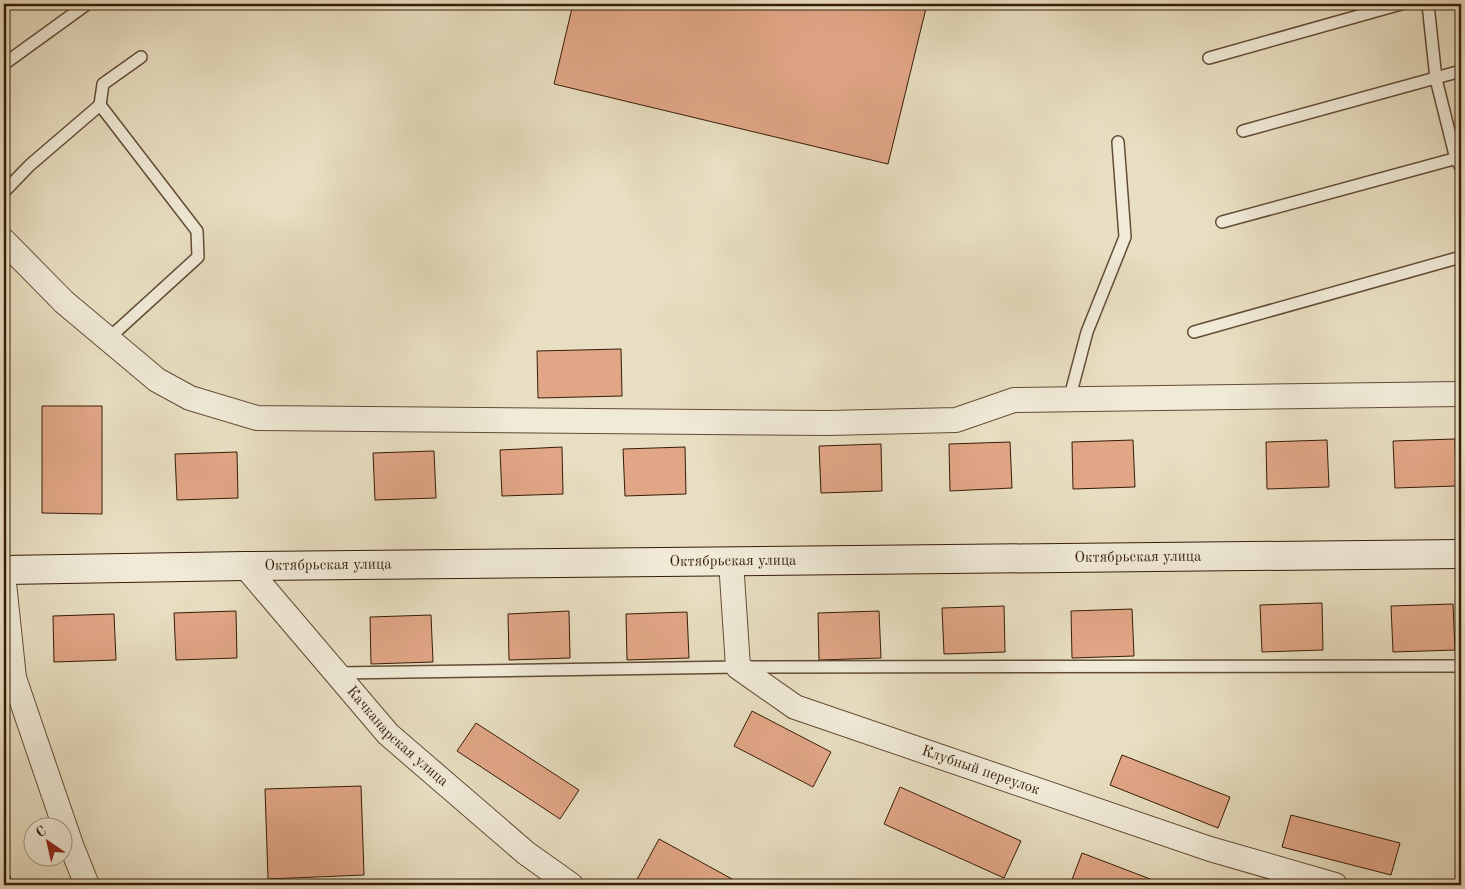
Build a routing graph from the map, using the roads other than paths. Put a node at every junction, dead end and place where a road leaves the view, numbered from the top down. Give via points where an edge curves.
1 (87, 4) edge
2 (1401, 4) edge
3 (1428, 4) edge
4 (142, 56) dead end
5 (1209, 58) dead end
6 (4, 64) edge
7 (1461, 71) edge
8 (1436, 79) junction
9 (100, 105) junction
10 (1242, 131) dead end
11 (1118, 142) dead end
12 (1460, 161) edge
13 (4, 192) edge
14 (1222, 222) dead end
15 (4, 241) edge
16 (1461, 257) edge
17 (1194, 332) dead end
18 (108, 339) junction
19 (1461, 394) edge
20 (1069, 400) junction
21 (1461, 554) edge
22 (730, 561) junction
23 (244, 566) junction
24 (4, 570) edge
25 (4, 583) edge
26 (1461, 666) edge
27 (738, 667) junction
28 (336, 674) junction
29 (87, 885) edge
30 (571, 885) edge
31 (1335, 885) edge

1 - 6 lane
2 - 5 lane
3 - 8 lane
4 - 9 lane via 103,84
7 - 8 lane
8 - 10 lane
8 - 12 lane
9 - 13 lane via 30,165
9 - 18 lane via 197,232 198,257
11 - 20 lane via 1124,237 1086,332
12 - 14 lane
15 - 18 street via 64,302
16 - 17 lane
18 - 20 street via 157,380 182,394 257,418 828,424 956,420 1014,400
19 - 20 street
21 - 22 street, Октябрьская улица
22 - 23 street, Октябрьская улица
22 - 27 street
23 - 24 street, Октябрьская улица
23 - 28 street, Качканарская улица
25 - 29 street via 14,678
26 - 27 lane
27 - 28 lane
27 - 31 street, Клубный переулок via 795,707 1210,849
28 - 30 street, Качканарская улица via 388,734 526,853

